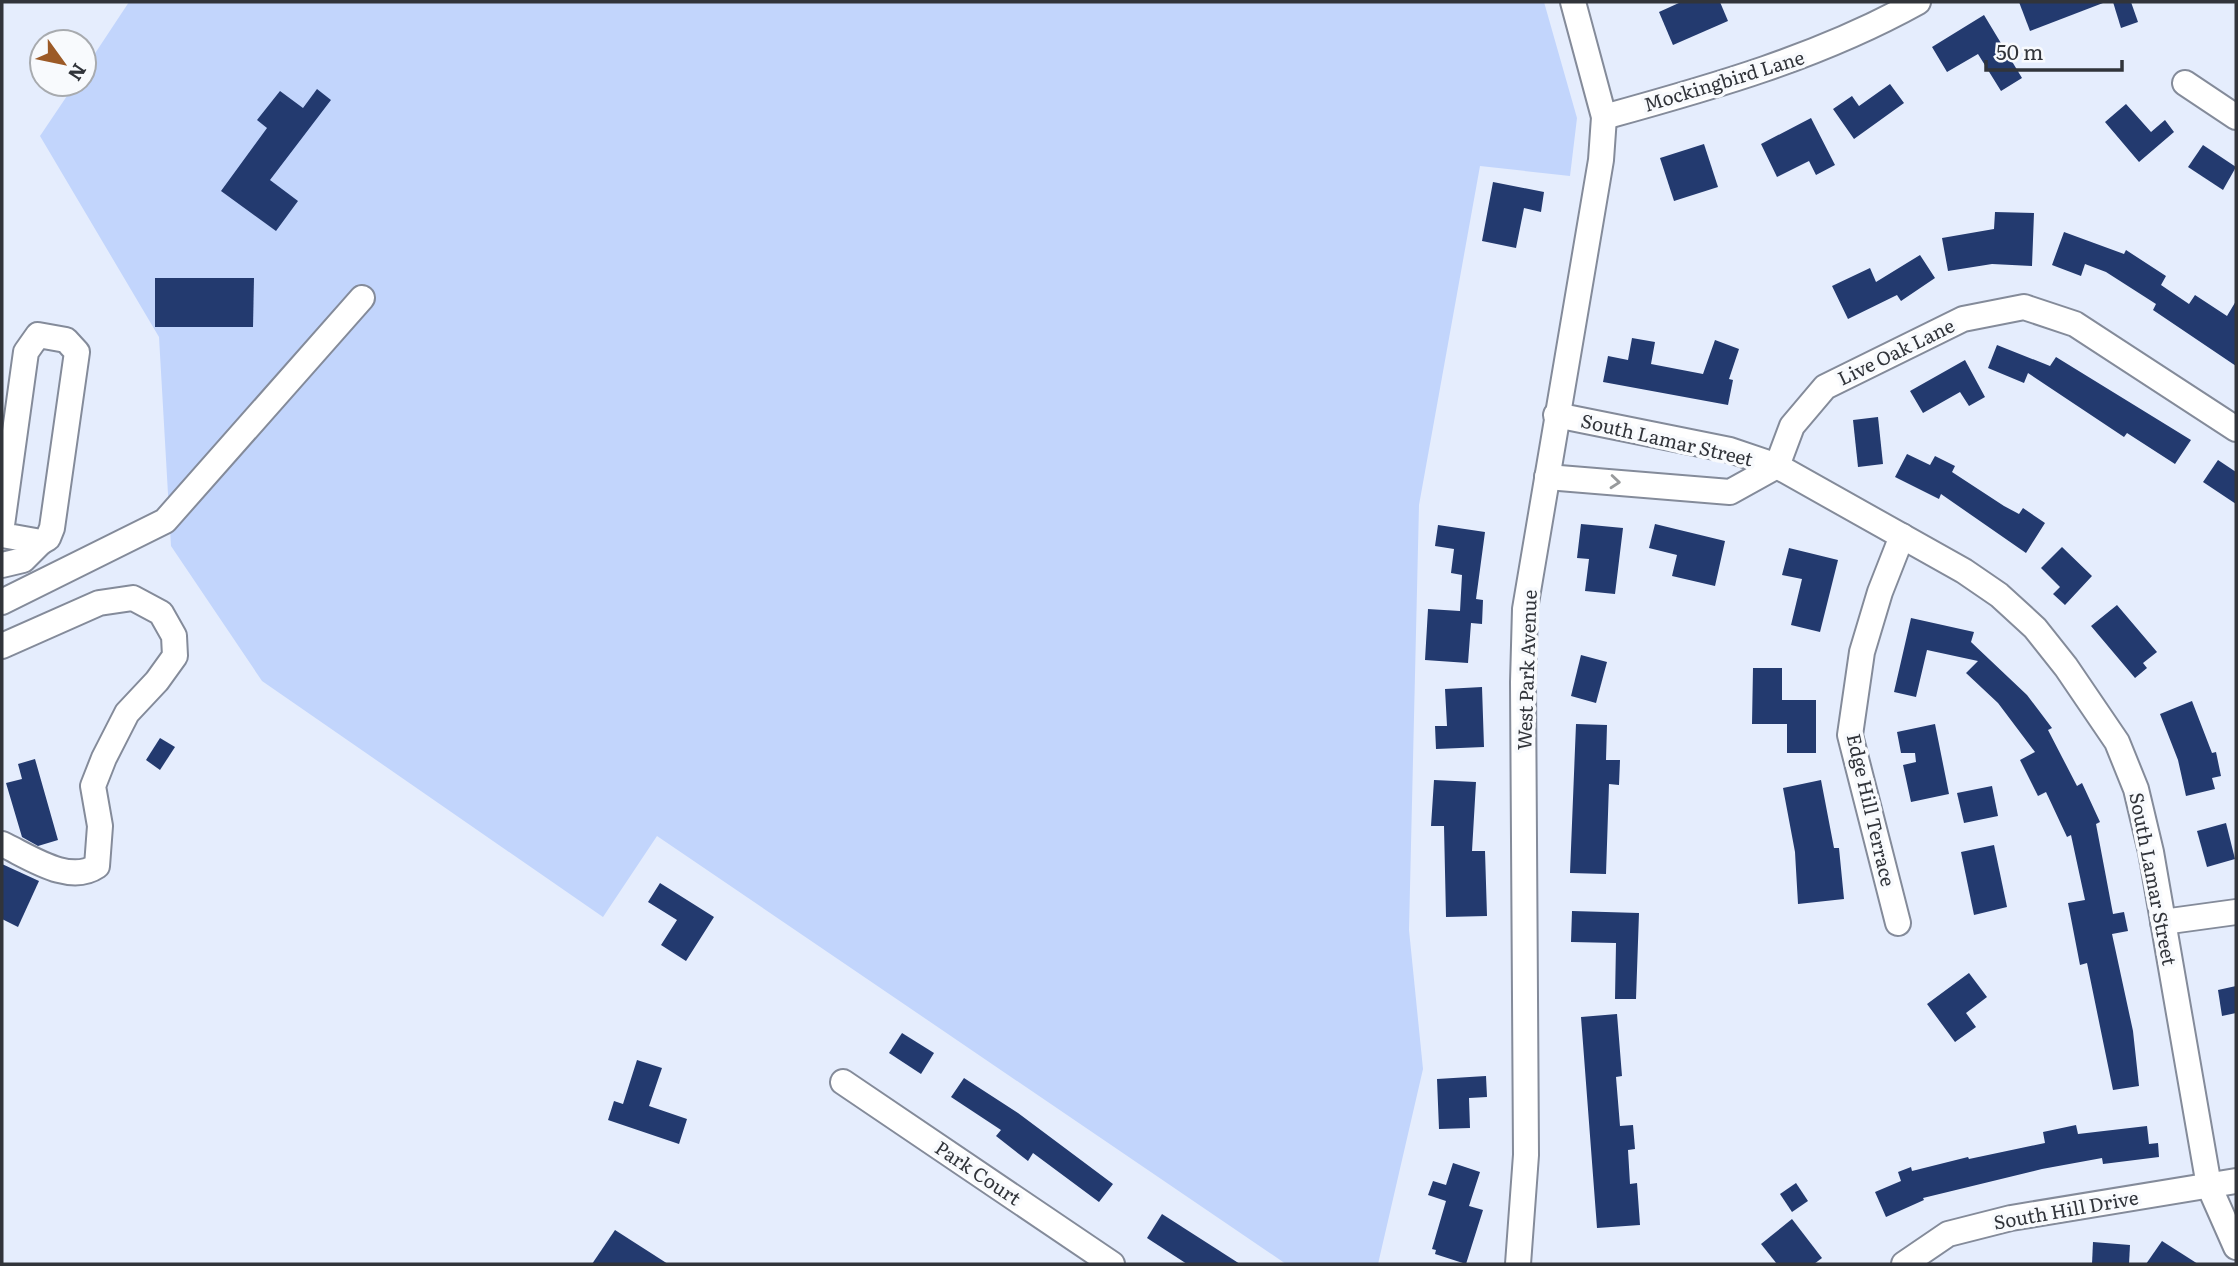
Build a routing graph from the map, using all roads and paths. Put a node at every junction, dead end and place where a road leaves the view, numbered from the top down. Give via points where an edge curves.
1 (1573, 2) edge
2 (1918, 2) edge
3 (2185, 83) dead end
4 (1604, 117) junction
5 (2236, 117) edge
6 (362, 298) dead end
7 (1556, 415) junction
8 (2236, 429) edge
9 (1777, 466) junction
10 (1547, 477) junction
11 (2, 524) edge
12 (2, 536) edge
13 (1902, 536) junction
14 (41, 542) junction
15 (2, 565) edge
16 (2, 602) edge
17 (2, 646) edge
18 (2, 844) edge
19 (2236, 912) edge
20 (2164, 922) junction
21 (1898, 923) dead end
22 (843, 1082) dead end
23 (2236, 1181) edge
24 (2208, 1186) junction
25 (2236, 1247) edge
26 (1112, 1264) edge
27 (1518, 1264) edge
28 (1905, 1264) edge

1 - 4 street, West Park Avenue
2 - 4 street, Mockingbird Lane via 1847,38 1735,82
3 - 5 street
4 - 7 street, West Park Avenue via 1601,160
6 - 16 street via 165,521
7 - 9 street, South Lamar Street via 1730,450
7 - 10 street, West Park Avenue
8 - 9 street, Live Oak Lane via 2075,324 2024,307 1963,319 1825,387 1792,426
10 -> 9 street, South Lamar Street via 1730,492
9 - 13 street, South Lamar Street
10 - 27 street, West Park Avenue via 1525,609 1526,1155
11 - 14 street via 26,352 38,335 66,340 77,352 52,527
12 - 14 street
13 - 20 street, South Lamar Street via 1953,564 2035,628 2090,701 2117,742 2136,789
13 - 21 street, Edge Hill Terrace via 1862,652 1850,735
14 - 15 street via 23,560
17 - 18 street via 99,603 133,598 161,613 174,636 175,656 127,713 93,786 100,826 97,866 86,873 69,874
19 - 20 street
20 - 24 street, South Lamar Street
22 - 26 street, Park Court
23 - 24 street, South Hill Drive
24 - 25 street, South Lamar Street
24 - 28 street, South Hill Drive via 2011,1218 1948,1234

